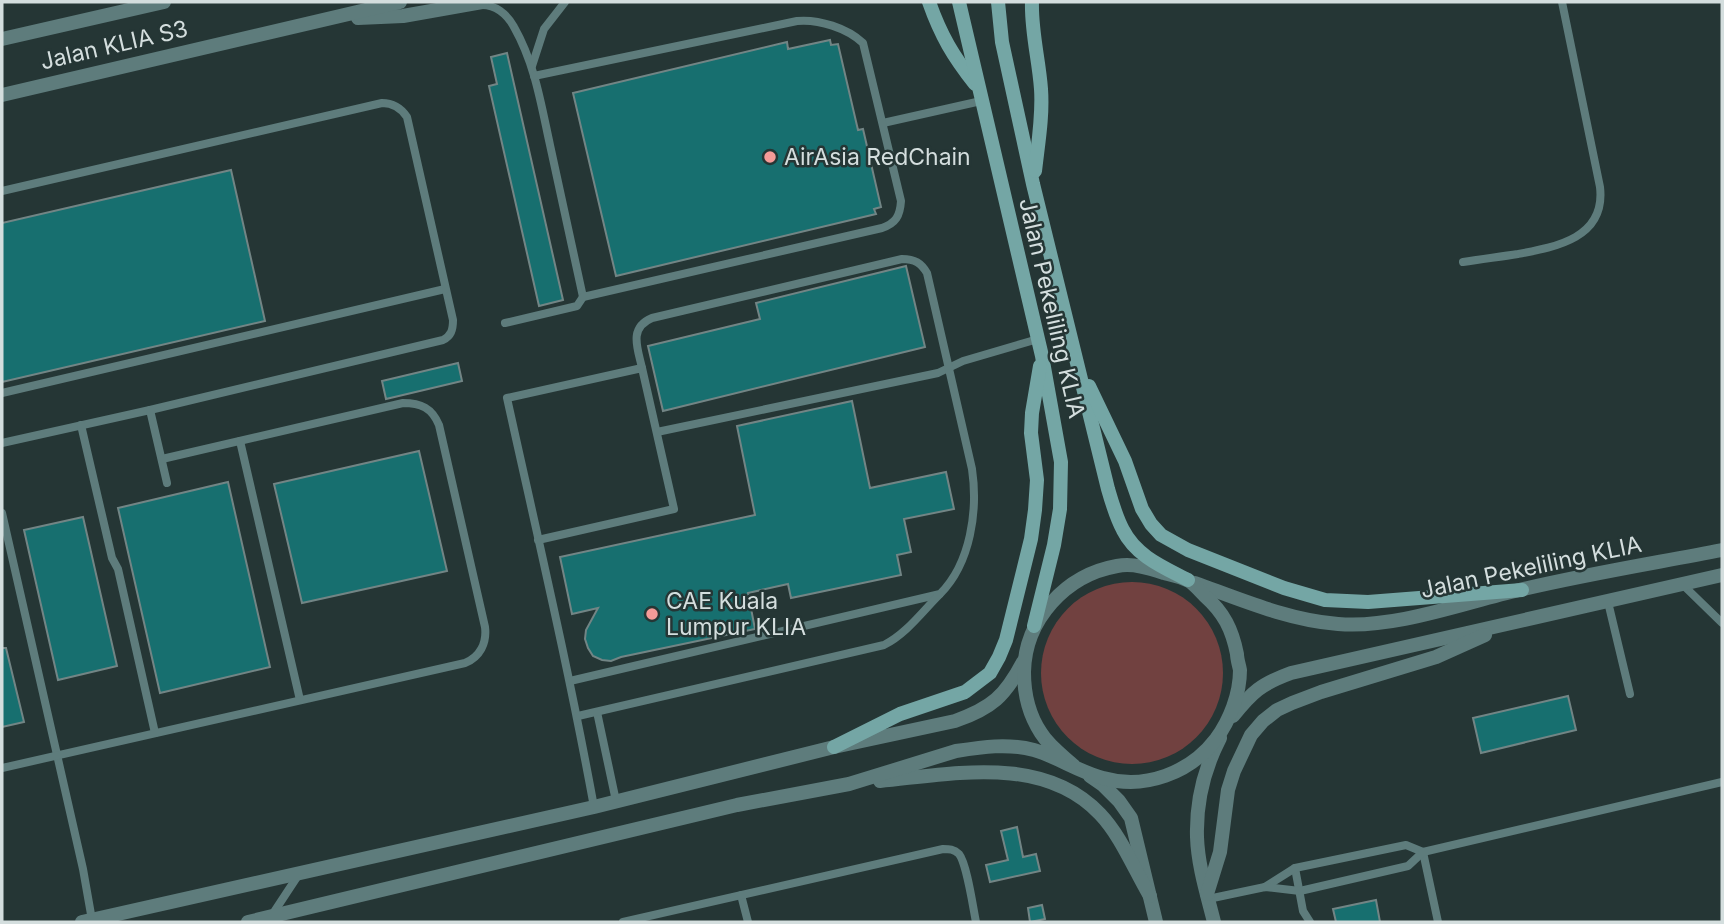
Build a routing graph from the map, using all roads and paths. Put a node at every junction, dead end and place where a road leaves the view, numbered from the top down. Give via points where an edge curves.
1 (164, 2) edge
2 (400, 2) edge
3 (482, 2) edge
4 (565, 2) edge
5 (929, 2) edge
6 (959, 2) edge
7 (998, 2) edge
8 (1032, 2) edge
9 (1562, 2) edge
10 (461, 6) junction
11 (321, 21) junction
12 (2, 39) edge
13 (532, 66) junction
14 (534, 76) junction
15 (980, 94) junction
16 (2, 95) edge
17 (883, 122) junction
18 (1033, 184) junction
19 (2, 191) edge
20 (1463, 262) dead end
21 (445, 289) junction
22 (583, 297) junction
23 (505, 323) dead end
24 (1038, 340) junction
25 (1042, 356) junction
26 (1076, 360) junction
27 (948, 368) junction
28 (642, 369) junction
29 (2, 393) edge
30 (150, 410) junction
31 (81, 425) junction
32 (657, 432) junction
33 (240, 441) junction
34 (2, 443) edge
35 (162, 459) junction
36 (167, 483) dead end
37 (2, 513) edge
38 (538, 540) junction
39 (1722, 550) edge
40 (1722, 575) edge
41 (1188, 580) junction
42 (1682, 584) junction
43 (1521, 590) junction
44 (940, 594) junction
45 (1608, 602) junction
46 (1518, 621) junction
47 (1722, 623) edge
48 (1034, 626) junction
49 (1024, 658) junction
50 (570, 681) junction
51 (1630, 694) dead end
52 (300, 701) junction
53 (597, 712) junction
54 (578, 716) junction
55 (1227, 724) junction
56 (155, 733) junction
57 (834, 747) junction
58 (57, 756) junction
59 (1074, 766) junction
60 (2, 768) edge
61 (1722, 782) edge
62 (849, 784) junction
63 (616, 801) junction
64 (594, 807) junction
65 (1423, 852) junction
66 (1295, 869) junction
67 (299, 874) junction
68 (1265, 887) junction
69 (1300, 891) junction
70 (741, 895) junction
71 (1150, 896) junction
72 (1208, 896) junction
73 (270, 920) edge
74 (87, 921) edge
75 (248, 922) edge
76 (623, 922) edge
77 (748, 922) edge
78 (976, 922) edge
79 (1156, 922) edge
80 (1214, 922) edge
81 (1310, 922) edge
82 (1438, 922) edge

1 - 12 street, Jalan KLIA S3
2 - 11 street, Jalan KLIA S3
3 - 10 street
4 - 13 lane via 544,29
5 - 15 main road via 947,45
6 - 15 main road, Jalan Pekeliling KLIA
7 - 18 main road, Jalan Pekeliling KLIA via 1002,42
8 - 18 main road via 1042,107
9 - 20 lane via 1600,206 1587,228 1564,244
10 - 11 street via 403,16
10 - 13 lane via 486,5 506,15
11 - 16 street, Jalan KLIA S3
13 - 14 lane
14 - 17 lane via 810,20 849,32 863,43
14 - 22 lane
15 - 17 lane
15 - 24 main road, Jalan Pekeliling KLIA
17 - 22 lane via 901,201 897,219 890,225
18 - 26 main road, Jalan Pekeliling KLIA
19 - 21 lane via 388,103 407,117
21 - 29 lane
21 - 30 lane via 453,328 443,341
22 - 23 lane via 577,306
24 - 25 main road, Jalan Pekeliling KLIA
24 - 27 lane
25 - 48 main road, Jalan Pekeliling KLIA via 1062,483 1054,545
25 - 57 main road via 1031,413 1037,480 1031,539 999,657 990,673 965,692 900,715
26 - 41 main road, Jalan Pekeliling KLIA via 1108,489 1124,533 1150,560
26 - 43 main road via 1125,461 1142,509 1156,529 1174,543 1325,600 1368,602
27 - 28 lane via 927,273 911,259 652,318 637,333
27 - 32 lane
27 - 44 lane via 972,469 974,498 966,547 954,576
28 - 32 lane
28 - 38 lane via 507,398
30 - 31 lane
30 - 35 lane
31 - 34 lane
31 - 56 lane
32 - 38 lane via 674,509
33 - 35 lane
33 - 52 lane
33 - 52 lane via 403,403 422,405 439,425 485,627 484,645 465,663
35 - 36 lane
37 - 58 lane
38 - 50 lane
39 - 43 street, Jalan Pekeliling KLIA
40 - 42 street, Jalan Pekeliling KLIA
41 - 43 street, Jalan Pekeliling KLIA via 1307,620 1357,625 1398,620
41 - 48 street, Jalan Pekeliling KLIA via 1144,567 1119,566 1084,576 1055,597
41 - 55 street, Jalan Pekeliling KLIA via 1219,608 1233,635 1240,670
42 - 45 street, Jalan Pekeliling KLIA
42 - 47 lane
44 - 50 lane
44 - 53 lane via 884,645
45 - 46 street, Jalan Pekeliling KLIA
45 - 51 lane
46 - 55 street, Jalan Pekeliling KLIA via 1291,673 1255,691
46 - 72 street via 1436,657 1292,703 1264,721 1251,735 1231,781
48 - 49 street, Jalan Pekeliling KLIA
49 - 57 street via 1011,684 972,715
49 - 59 street, Jalan Pekeliling KLIA via 1024,687 1031,715 1041,734
50 - 54 lane
52 - 56 lane
53 - 54 lane
53 - 63 lane
54 - 64 lane
55 - 59 street, Jalan Pekeliling KLIA via 1193,763 1165,776 1134,782 1103,778
55 - 72 street via 1204,775 1199,805 1197,837
56 - 58 lane
57 - 63 street
58 - 60 lane
58 - 74 lane via 86,884
59 - 62 street via 1033,750 988,746 956,751
59 - 71 street via 1103,785 1131,818
61 - 65 lane
62 - 71 street via 985,771 1052,782 1087,801 1101,815
62 - 73 street via 737,805
63 - 64 street
64 - 67 street
65 - 66 lane via 1406,845
65 - 69 lane via 1408,866
65 - 82 lane
66 - 68 lane
66 - 69 lane
67 - 73 lane
67 - 74 street
68 - 69 lane
68 - 72 lane
69 - 81 lane
70 - 76 lane
70 - 77 lane
70 - 78 lane via 949,849 962,860
71 - 79 street
72 - 80 street
73 - 75 street

